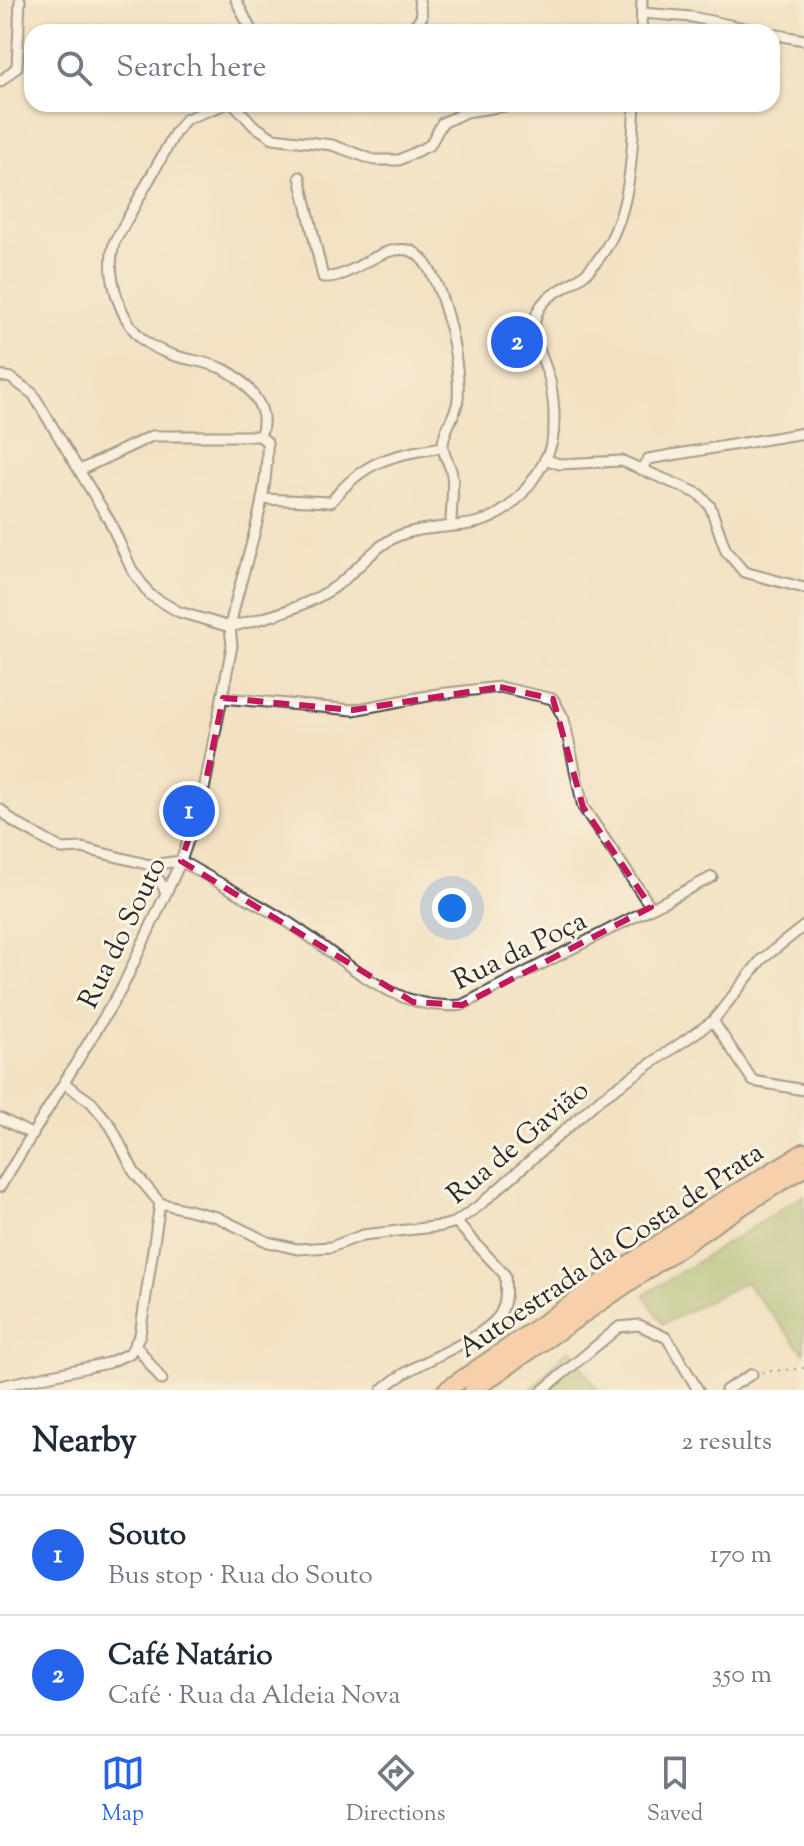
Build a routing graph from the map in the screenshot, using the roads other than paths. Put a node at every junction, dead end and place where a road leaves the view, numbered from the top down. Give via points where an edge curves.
1 (20, 0) edge
2 (236, 0) edge
3 (419, 0) edge
4 (642, 0) edge
5 (642, 13) junction
6 (248, 24) edge
7 (415, 24) edge
8 (641, 24) edge
9 (725, 24) edge
10 (780, 36) edge
11 (804, 40) edge
12 (0, 82) edge
13 (205, 112) edge
14 (241, 112) edge
15 (466, 112) edge
16 (634, 112) edge
17 (300, 177) dead end
18 (0, 376) edge
19 (804, 433) edge
20 (260, 436) junction
21 (443, 447) junction
22 (545, 459) junction
23 (642, 468) junction
24 (80, 470) junction
25 (262, 499) junction
26 (451, 524) junction
27 (804, 588) edge
28 (230, 627) junction
29 (223, 698) junction
30 (0, 809) edge
31 (181, 861) junction
32 (150, 865) junction
33 (712, 877) dead end
34 (165, 890) junction
35 (651, 907) junction
36 (804, 926) edge
37 (713, 1021) junction
38 (65, 1084) junction
39 (804, 1090) edge
40 (0, 1118) edge
41 (33, 1135) junction
42 (804, 1152) edge
43 (804, 1168) edge
44 (0, 1187) edge
45 (160, 1203) junction
46 (456, 1222) junction
47 (135, 1344) junction
48 (752, 1374) road end
49 (162, 1380) dead end
50 (0, 1386) edge
51 (382, 1390) edge
52 (446, 1390) edge
53 (473, 1390) edge
54 (543, 1390) edge
55 (698, 1390) edge
56 (726, 1390) edge

1 - 12 street via 17,67
2 - 6 street
3 - 7 street via 422,17
4 - 5 street
5 - 8 street
5 - 9 street
10 - 11 street
13 - 20 street via 186,119 175,133 109,260 121,306 134,330 153,347 214,363 243,378 259,403 265,425
14 - 15 street via 273,138 332,145 374,160 399,160 430,145 442,123
16 - 22 street via 629,190 609,244 589,271 544,302 537,313 534,328 550,379 554,414
17 - 21 street via 323,277 356,271 399,249 424,258 446,314 455,358 457,404
18 - 24 street via 33,394
19 - 23 street via 648,459
20 - 24 street via 152,436
20 - 25 street, Rua do Souto via 267,442
21 - 25 street via 369,465 331,502
21 - 26 street via 452,474
22 - 23 street via 559,464 622,461
22 - 26 street via 500,514
23 - 27 street via 699,494 710,506 726,551 744,572
24 - 28 street via 150,595 179,612
25 - 28 street, Rua do Souto
26 - 28 street via 399,536 368,554 333,588 291,610
28 - 29 street, Rua do Souto
29 - 31 street, Rua do Souto via 202,800
29 - 35 street via 353,710 500,687 553,699 564,719 583,807
30 - 32 street via 62,849 82,848
31 - 32 street
31 - 34 street, Rua do Souto
31 - 35 street, Rua da Poça via 286,920 391,993 441,1007 462,1005
32 - 34 street
33 - 35 street, Rua da Poça
34 - 38 street, Rua do Souto via 122,988
36 - 37 street, Rua de Gavião via 761,960
37 - 39 street via 753,1081
37 - 46 street, Rua de Gavião via 601,1098
38 - 41 street, Rua do Souto
38 - 45 street via 91,1102 111,1126 134,1172
40 - 41 street
41 - 44 street, Rua do Souto
42 - 52 highway, Autoestrada da Costa de Prata via 712,1207
43 - 53 highway, Autoestrada da Costa de Prata
45 - 46 street, Rua de Gavião via 217,1217 268,1242 297,1249
45 - 47 street
46 - 51 street via 505,1275 506,1299 499,1316 401,1372
47 - 49 street
47 - 50 street via 130,1353 108,1363
48 - 56 street
54 - 55 street via 619,1327 639,1325 667,1338

